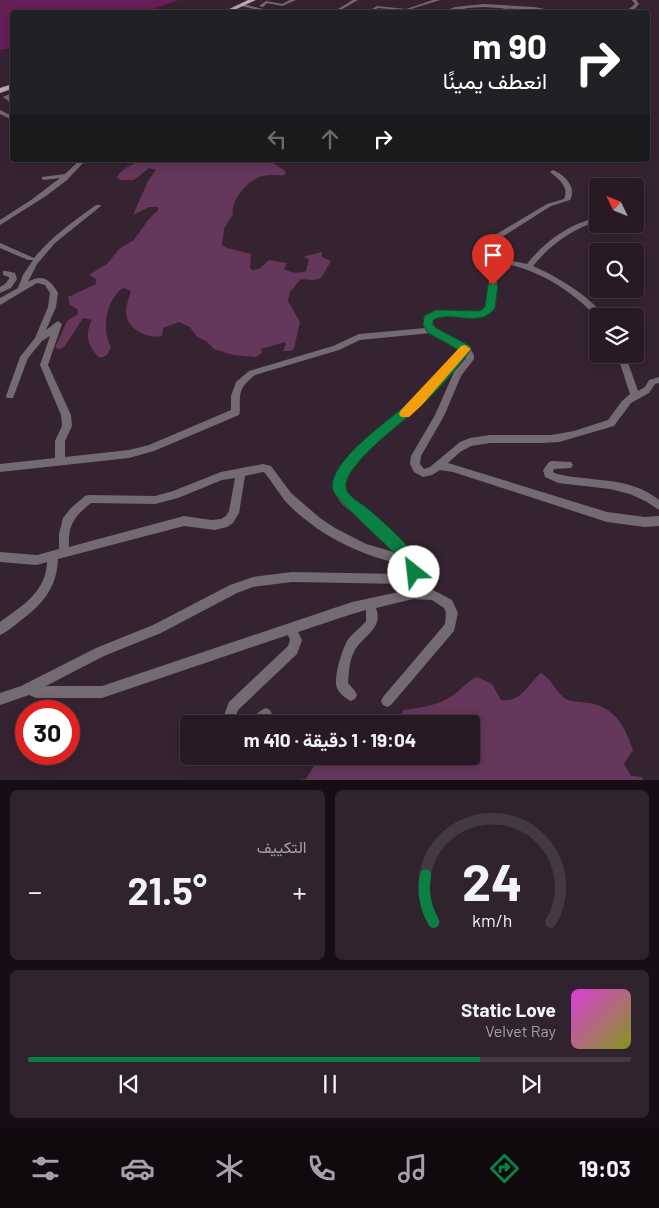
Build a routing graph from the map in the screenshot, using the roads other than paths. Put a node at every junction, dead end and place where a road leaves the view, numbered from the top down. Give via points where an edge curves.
1 (253, 0) edge
2 (294, 0) edge
3 (356, 0) edge
4 (438, 0) edge
5 (634, 0) edge
6 (526, 2) dead end
7 (512, 4) junction
8 (243, 5) junction
9 (484, 5) junction
10 (259, 7) junction
11 (231, 10) edge
12 (265, 10) edge
13 (276, 10) dead end
14 (338, 10) edge
15 (372, 10) edge
16 (405, 10) joint
17 (451, 10) edge
18 (515, 10) edge
19 (548, 10) edge
20 (628, 10) edge
21 (0, 106) edge
22 (9, 112) dead end
23 (74, 162) edge
24 (81, 162) edge
25 (553, 172) dead end
26 (67, 177) junction
27 (44, 178) dead end
28 (98, 206) dead end
29 (0, 222) edge
30 (589, 223) edge
31 (2, 248) edge
32 (31, 258) dead end
33 (491, 259) junction
34 (529, 267) junction
35 (6, 273) dead end
36 (20, 289) junction
37 (0, 290) edge
38 (0, 302) edge
39 (593, 308) edge
40 (432, 330) junction
41 (40, 338) junction
42 (466, 349) junction
43 (623, 363) edge
44 (659, 380) edge
45 (10, 396) dead end
46 (635, 396) junction
47 (60, 462) junction
48 (568, 465) dead end
49 (439, 466) junction
50 (0, 468) edge
51 (241, 472) junction
52 (659, 506) edge
53 (659, 520) edge
54 (59, 554) junction
55 (0, 557) edge
56 (411, 560) junction
57 (369, 604) junction
58 (0, 628) edge
59 (291, 628) junction
60 (29, 688) junction
61 (351, 695) dead end
62 (0, 699) edge
63 (387, 700) dead end
64 (230, 715) edge

1 - 8 main road
2 - 10 street via 282,5 266,2
3 - 14 street
4 - 16 street
5 - 20 street via 637,4
6 - 7 street
7 - 9 street
7 - 19 street
8 - 10 street
8 - 11 main road
9 - 17 street
9 - 18 street
10 - 12 street
10 - 13 street
15 - 16 street via 377,7
21 - 22 street
23 - 26 street via 66,173
24 - 26 street
25 - 33 street via 569,187 570,196 496,237 491,246
26 - 27 street
26 - 29 street via 36,202
28 - 36 street via 66,228 30,265
30 - 34 street via 557,236
31 - 32 street
33 - 34 street
33 - 40 street via 493,285 490,308 478,315 436,314 427,322
34 - 39 street via 563,284
35 - 37 street via 13,279
36 - 38 street
36 - 41 street via 41,280 49,284 54,293
40 - 42 street
40 - 47 street via 359,337 336,348 252,373 240,382 235,396 236,412 151,448 110,457
41 - 45 street via 24,357
41 - 47 street via 58,324 44,365 66,415 67,426 60,441
42 - 49 street via 470,360 457,374 415,460 423,473
42 - 56 street via 418,402 366,445 339,482 344,498
43 - 46 street
44 - 46 street via 652,382 645,393
46 - 49 street via 611,423 550,439 504,438 471,442 456,448
47 - 50 street
48 - 52 street via 552,465 548,474 558,479 617,486 644,496
49 - 53 street via 607,517
51 - 54 street via 155,500 89,500 66,520
51 - 54 street via 235,511 229,521 215,525 184,520
51 - 56 street via 268,469 292,502 326,529 370,549
54 - 55 street via 37,560
54 - 58 street via 43,595
56 - 60 street via 414,572 404,579 292,577 253,582
57 - 59 street
57 - 61 street via 373,621 349,650 342,683
57 - 63 street via 426,594 448,604 452,614 450,627
59 - 60 street via 102,692 36,692
59 - 64 street via 296,640 293,650 233,706
60 - 62 street

